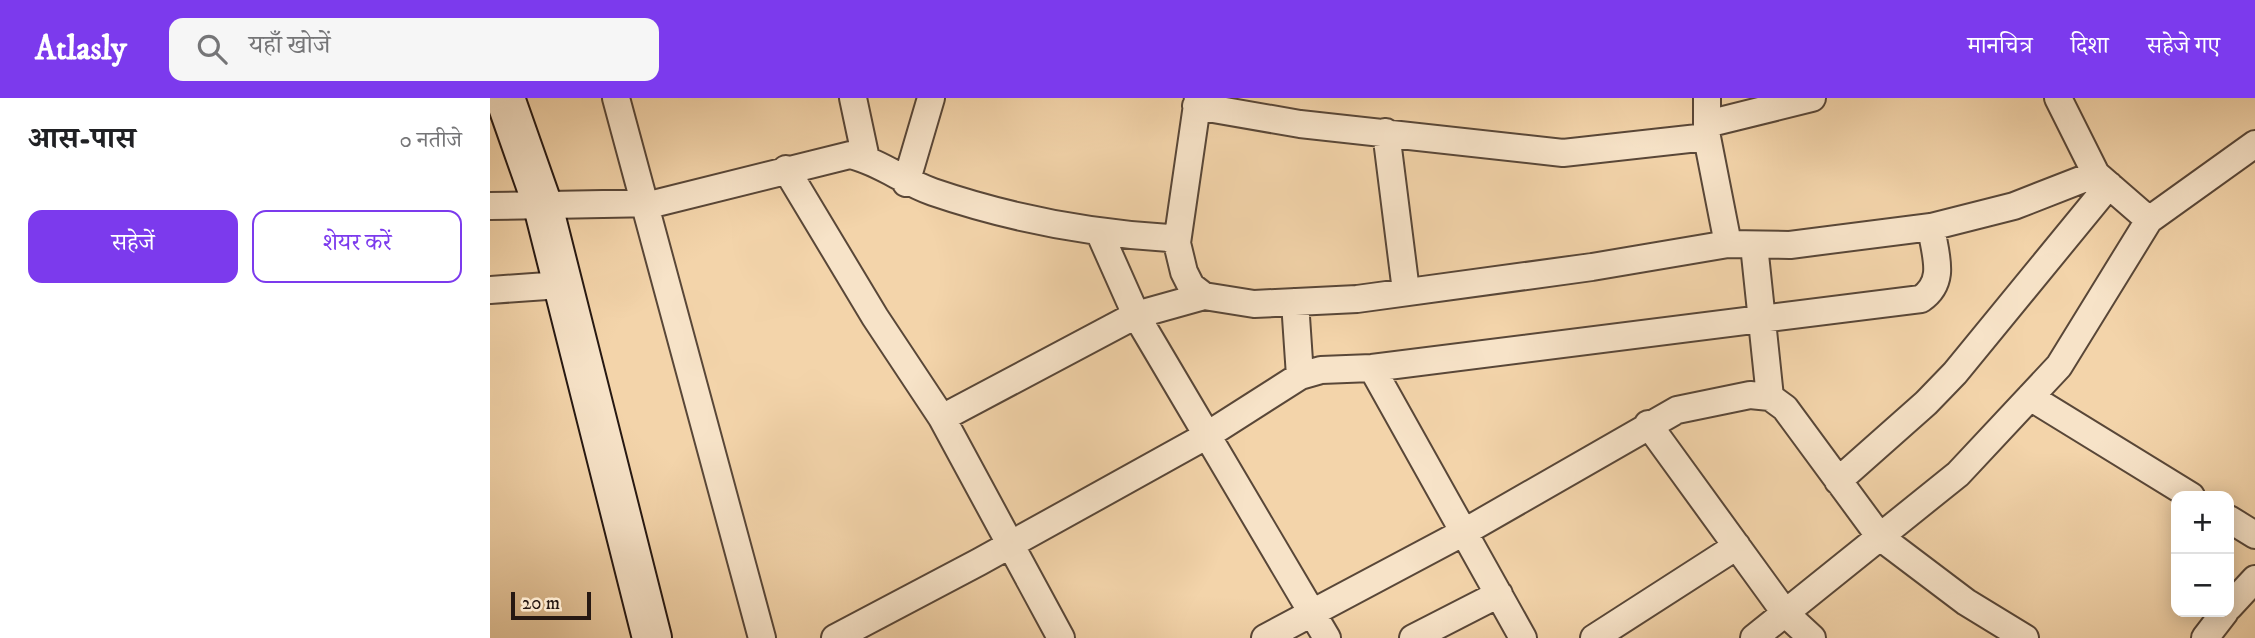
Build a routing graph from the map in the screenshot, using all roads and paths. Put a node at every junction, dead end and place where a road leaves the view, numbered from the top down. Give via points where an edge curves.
1 (505, 98) edge
2 (615, 98) edge
3 (853, 98) edge
4 (931, 98) edge
5 (1812, 98) edge
6 (2058, 98) edge
7 (1197, 102) edge
8 (1707, 120) edge
9 (1386, 132) junction
10 (2255, 144) edge
11 (866, 159) junction
12 (786, 169) junction
13 (2103, 180) junction
14 (906, 183) junction
15 (643, 204) junction
16 (490, 206) edge
17 (543, 206) junction
18 (2149, 220) junction
19 (1931, 228) junction
20 (1100, 234) junction
21 (1177, 243) junction
22 (1741, 244) junction
23 (561, 285) junction
24 (490, 290) edge
25 (1406, 291) junction
26 (1204, 296) junction
27 (1295, 302) junction
28 (1136, 315) junction
29 (1763, 318) junction
30 (1372, 368) junction
31 (1300, 376) junction
32 (1770, 397) junction
33 (2030, 397) junction
34 (942, 418) junction
35 (1648, 425) junction
36 (1206, 436) junction
37 (1839, 481) junction
38 (2183, 491) edge
39 (2234, 522) edge
40 (1466, 531) junction
41 (2255, 536) edge
42 (1880, 537) junction
43 (1009, 543) junction
44 (1737, 546) junction
45 (2255, 579) edge
46 (1499, 594) junction
47 (2234, 602) edge
48 (1312, 612) junction
49 (1786, 614) junction
50 (2221, 617) edge
51 (652, 638) edge
52 (762, 638) edge
53 (835, 638) edge
54 (1061, 638) edge
55 (1265, 638) edge
56 (1327, 638) edge
57 (1413, 638) edge
58 (1523, 638) edge
59 (1594, 638) edge
60 (1754, 638) edge
61 (1812, 638) edge
62 (2025, 638) edge
63 (2205, 638) edge

1 - 17 street
2 - 15 street
3 - 11 street
4 - 14 street
5 - 8 street
6 - 13 street
7 - 9 street via 1300,124
7 - 21 street
8 - 9 street via 1563,153
8 - 22 street
9 - 25 street
10 - 18 street
11 - 12 street via 850,155
11 - 14 street
12 - 15 street
12 - 34 street
13 - 18 street
13 - 19 street
13 - 37 street via 1955,373
14 - 20 street via 966,203
15 - 17 street
15 - 52 street
16 - 17 street
17 - 23 street
18 - 33 street via 2059,366
19 - 22 street via 1790,244
19 - 29 street via 1938,281 1921,299
20 - 21 street via 1169,238
20 - 28 street
21 - 26 street via 1191,286
22 - 25 street
22 - 29 street
23 - 24 street
23 - 51 street
25 - 27 street
26 - 27 street via 1254,304
26 - 28 street
27 - 31 street
28 - 34 street
28 - 36 street
29 - 30 street
29 - 32 street
30 - 31 street via 1321,370
30 - 40 street
31 - 36 street
32 - 35 street via 1750,395 1677,410
32 - 37 street via 1785,408
33 - 38 street
33 - 42 street via 1958,474
34 - 43 street
35 - 40 street
35 - 44 street
36 - 43 street
36 - 48 street
37 - 42 street
39 - 41 street
40 - 46 street
40 - 48 street
42 - 49 street
42 - 62 street via 1966,602
43 - 53 street
43 - 54 street
44 - 49 street
44 - 59 street
45 - 47 street
46 - 57 street
46 - 58 street
48 - 55 street
48 - 56 street
49 - 60 street
49 - 61 street
50 - 63 street

